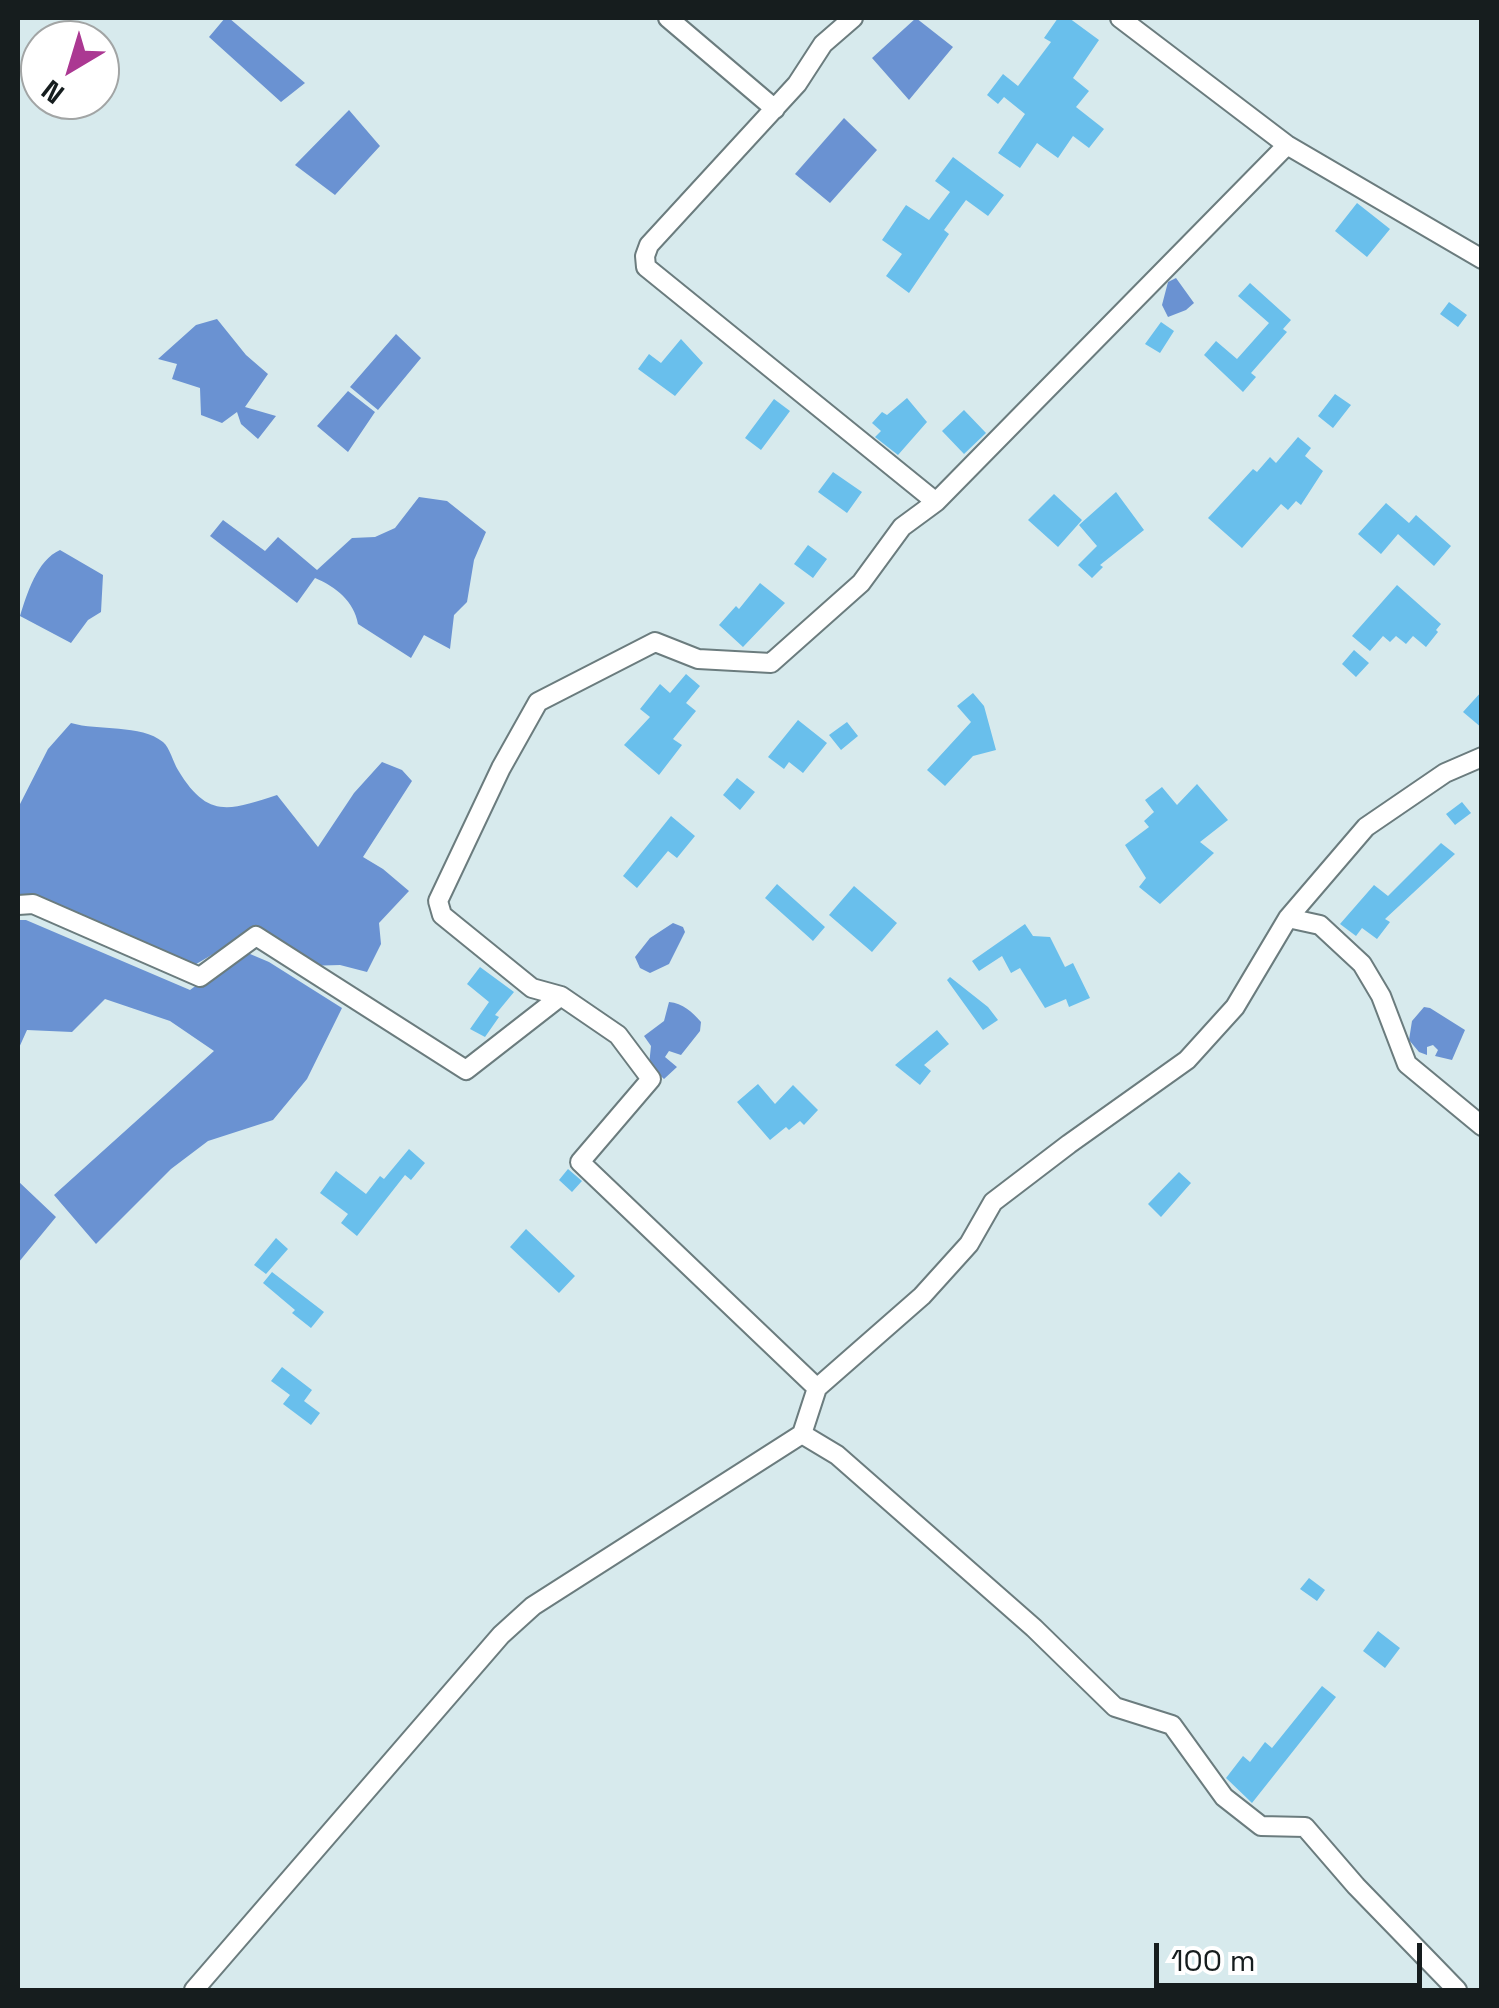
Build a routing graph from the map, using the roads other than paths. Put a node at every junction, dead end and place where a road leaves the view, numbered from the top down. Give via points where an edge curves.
1 (668, 18) edge
2 (853, 18) edge
3 (1120, 18) edge
4 (775, 109) junction
5 (1287, 146) junction
6 (1482, 259) edge
7 (936, 502) junction
8 (1482, 758) edge
9 (18, 906) edge
10 (1288, 918) junction
11 (561, 996) junction
12 (1482, 1126) edge
13 (817, 1388) junction
14 (802, 1434) junction
15 (194, 1990) edge
16 (1457, 1990) edge

1 - 4 street
2 - 4 street via 823,44
3 - 5 street
4 - 7 street via 650,246 646,268
5 - 6 street
5 - 7 street
7 - 11 street via 902,527 860,583 771,663 698,659 655,642 538,702 438,901 442,915 532,988
8 - 10 street via 1445,773 1366,827
9 - 11 street via 32,904 200,977 256,936 466,1070
10 - 12 street via 1320,926 1362,964 1406,1064
10 - 13 street via 1235,1006 1188,1060 993,1202 969,1244 922,1296
11 - 13 street via 618,1036 650,1079 580,1162
13 - 14 street
14 - 15 street via 532,1606
14 - 16 street via 837,1455 1115,1706 1172,1725 1224,1798 1261,1826 1305,1827

